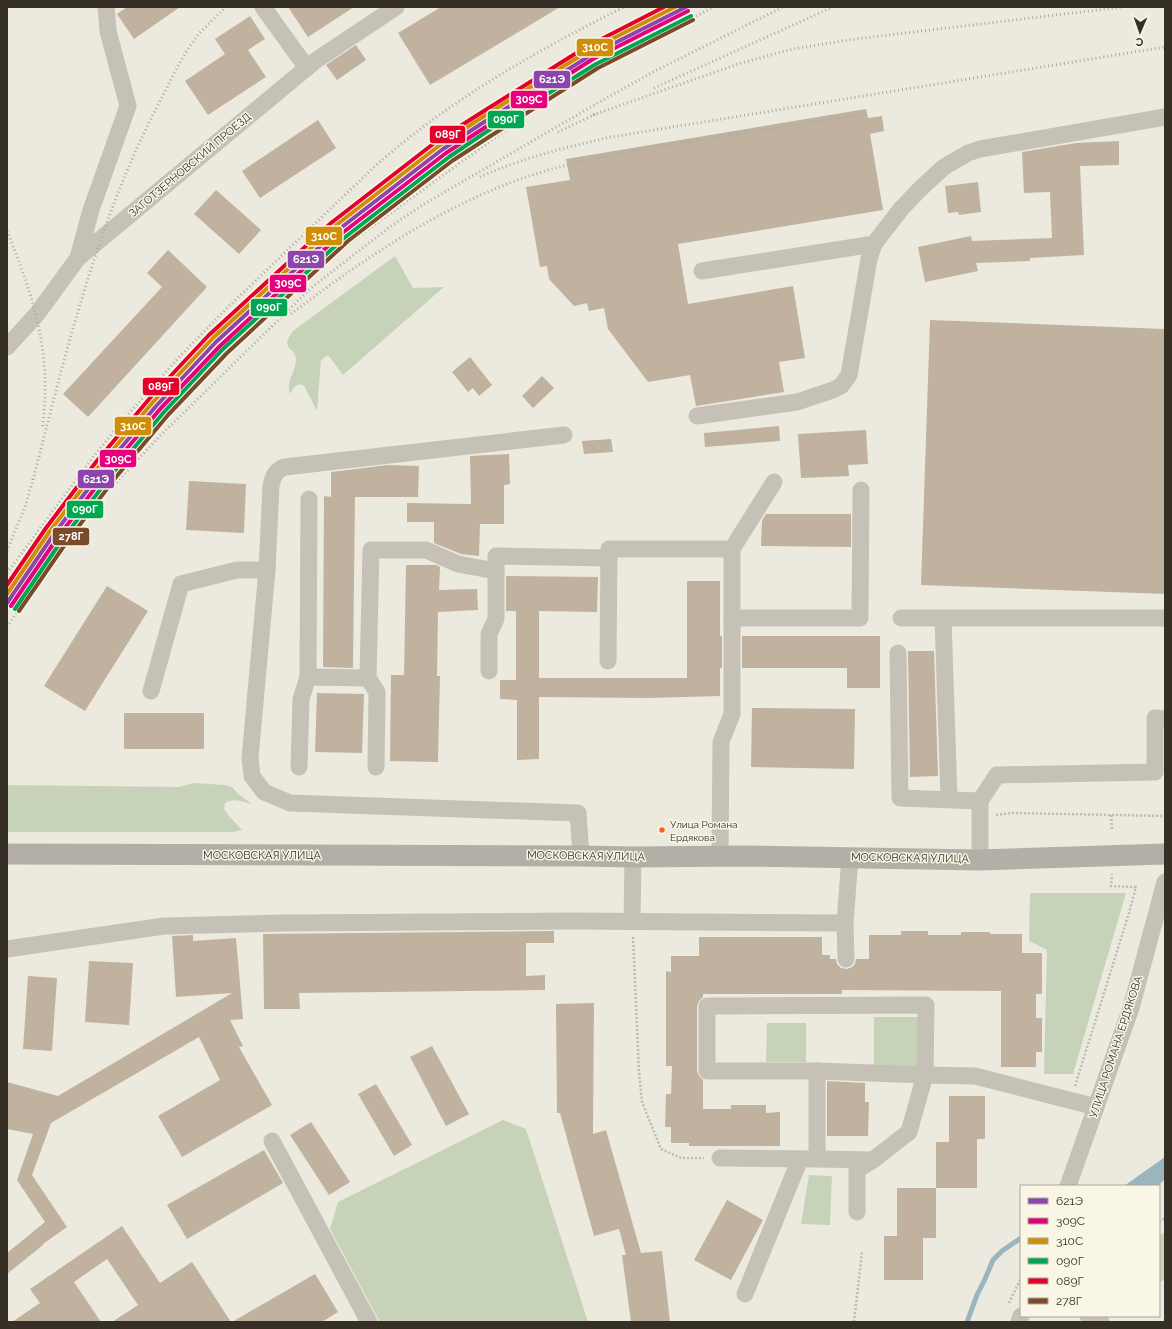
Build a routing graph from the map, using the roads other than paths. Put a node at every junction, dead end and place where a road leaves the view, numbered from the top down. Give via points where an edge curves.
1 (106, 7) edge
2 (263, 7) edge
3 (396, 7) edge
4 (307, 68) junction
5 (1165, 118) edge
6 (874, 244) junction
7 (78, 258) junction
8 (702, 271) dead end
9 (7, 347) edge
10 (697, 416) dead end
11 (564, 435) dead end
12 (774, 482) dead end
13 (861, 490) dead end
14 (309, 500) dead end
15 (732, 549) junction
16 (609, 558) junction
17 (267, 570) junction
18 (496, 571) junction
19 (732, 618) junction
20 (901, 618) dead end
21 (943, 618) junction
22 (1165, 618) edge
23 (898, 653) dead end
24 (608, 660) dead end
25 (489, 671) dead end
26 (308, 677) junction
27 (368, 678) junction
28 (151, 691) dead end
29 (1165, 719) edge
30 (299, 767) dead end
31 (376, 767) dead end
32 (949, 799) junction
33 (980, 801) junction
34 (7, 854) edge
35 (1165, 854) edge
36 (582, 856) junction
37 (720, 856) junction
38 (633, 857) junction
39 (850, 857) junction
40 (980, 860) junction
41 (1165, 882) edge
42 (632, 921) junction
43 (845, 923) junction
44 (7, 949) edge
45 (846, 960) dead end
46 (817, 1071) junction
47 (925, 1075) junction
48 (1096, 1107) junction
49 (272, 1141) dead end
50 (720, 1158) road end
51 (808, 1159) junction
52 (873, 1160) junction
53 (1068, 1185) edge
54 (857, 1212) dead end
55 (745, 1294) dead end
56 (1014, 1313) edge
57 (1090, 1317) edge
58 (369, 1322) edge
59 (1019, 1322) edge
60 (1101, 1322) edge

1 - 7 street via 108,31 128,106 91,210
2 - 4 street
3 - 4 street, ЗАГОТЗЕРНОВСКИЙ ПРОЕЗД
4 - 7 street, ЗАГОТЗЕРНОВСКИЙ ПРОЕЗД
5 - 6 street via 968,153 944,167 920,189
6 - 8 street
6 - 10 street via 869,259 849,374 841,386 797,402
7 - 9 street, ЗАГОТЗЕРНОВСКИЙ ПРОЕЗД via 37,314
11 - 17 street via 279,468 272,478 271,486
12 - 15 street
13 - 19 street via 860,618
14 - 26 street
15 - 16 street via 609,549
15 - 19 street
16 - 18 street via 496,556
16 - 24 street
17 - 28 street via 237,570 181,584
17 - 36 street via 250,758 252,776 264,792 290,803 578,813
18 - 25 street via 496,619 489,634
18 - 27 street via 458,564 426,550 371,550
19 - 37 street via 732,714 721,742
20 - 21 street
21 - 22 street
21 - 32 street
23 - 32 street via 900,798
26 - 27 street
26 - 30 street via 301,699
27 - 31 street via 378,692
29 - 33 street via 1155,718 1155,772 997,775
32 - 33 street
33 - 40 street
34 - 36 main road, МОСКОВСКАЯ УЛИЦА
35 - 40 main road, МОСКОВСКАЯ УЛИЦА
36 - 38 main road, МОСКОВСКАЯ УЛИЦА
37 - 38 main road, МОСКОВСКАЯ УЛИЦА
37 - 39 main road, МОСКОВСКАЯ УЛИЦА
38 - 42 street
39 - 40 main road, МОСКОВСКАЯ УЛИЦА
39 - 43 street
41 - 48 street, УЛИЦА РОМАНА ЕРДЯКОВА via 1131,1008
42 - 43 street
42 - 44 street via 164,926
43 - 45 street
46 - 47 street
46 - 47 street via 707,1071 707,1006 926,1005
46 - 51 street
47 - 48 street via 975,1076
47 - 52 street via 908,1132
48 - 53 street, УЛИЦА РОМАНА ЕРДЯКОВА
49 - 58 street
50 - 51 street
51 - 52 street
51 - 55 street
52 - 54 street via 857,1170
56 - 59 street
57 - 60 street

